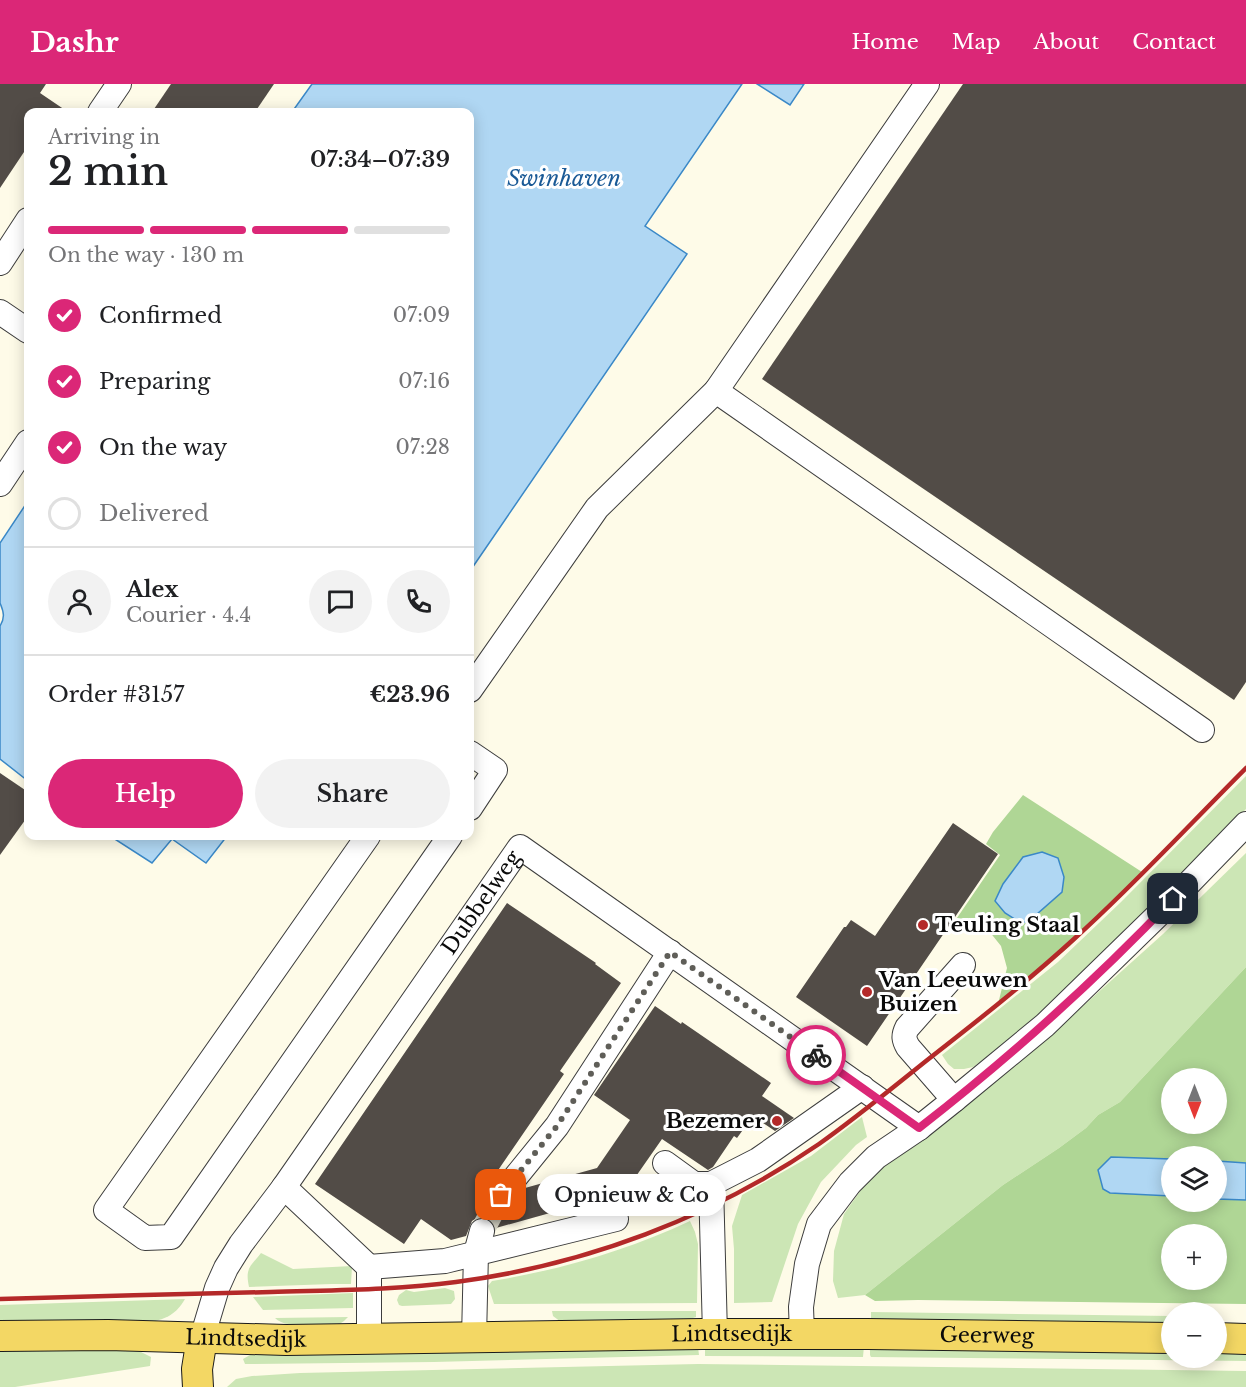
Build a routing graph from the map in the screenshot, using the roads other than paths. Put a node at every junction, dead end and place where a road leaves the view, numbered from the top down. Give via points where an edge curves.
1 (119, 84) edge
2 (927, 84) edge
3 (103, 108) edge
4 (24, 226) edge
5 (0, 263) edge
6 (0, 312) edge
7 (24, 328) edge
8 (716, 391) junction
9 (24, 448) edge
10 (0, 484) edge
11 (474, 684) edge
12 (1202, 730) dead end
13 (474, 756) edge
14 (474, 802) edge
15 (1246, 824) edge
16 (365, 840) edge
17 (447, 840) edge
18 (670, 952) junction
19 (963, 965) dead end
20 (862, 1087) junction
21 (954, 1100) junction
22 (919, 1128) junction
23 (665, 1163) dead end
24 (711, 1184) junction
25 (284, 1187) junction
26 (501, 1195) tunnel mouth
27 (616, 1219) dead end
28 (479, 1242) junction
29 (369, 1267) junction
30 (714, 1334) junction
31 (802, 1334) junction
32 (0, 1336) edge
33 (202, 1338) junction
34 (474, 1338) junction
35 (1161, 1338) edge
36 (1227, 1338) edge
37 (1246, 1339) edge
38 (369, 1340) junction
39 (198, 1387) edge

1 - 3 street
2 - 8 street
4 - 5 street
6 - 7 street
8 - 11 street via 597,508
8 - 12 street
9 - 10 street
13 - 14 street via 495,770
15 - 21 street, Lindtsedijk via 1045,1025
16 - 17 street via 106,1210 145,1238 171,1237
18 - 20 street, Dubbelweg
18 - 25 street, Dubbelweg via 520,846
18 - 26 street via 557,1126
19 - 21 street via 904,1035 908,1047
20 - 22 street, Dubbelweg
20 - 24 street via 758,1160
21 - 22 street, Lindtsedijk
22 - 31 street, Lindtsedijk via 876,1157 819,1224 807,1264
23 - 24 street via 694,1184
24 - 30 street
25 - 29 street
25 - 33 street, Dubbelweg via 226,1268
27 - 28 street
28 - 29 street via 446,1261
28 - 34 street
29 - 38 street
30 - 31 main road, Lindtsedijk
30 - 34 main road, Lindtsedijk
31 - 35 main road, Geerweg
32 - 33 main road, Lindtsedijk
33 - 38 main road, Lindtsedijk
33 - 39 main road
34 - 38 main road, Lindtsedijk
36 - 37 main road

